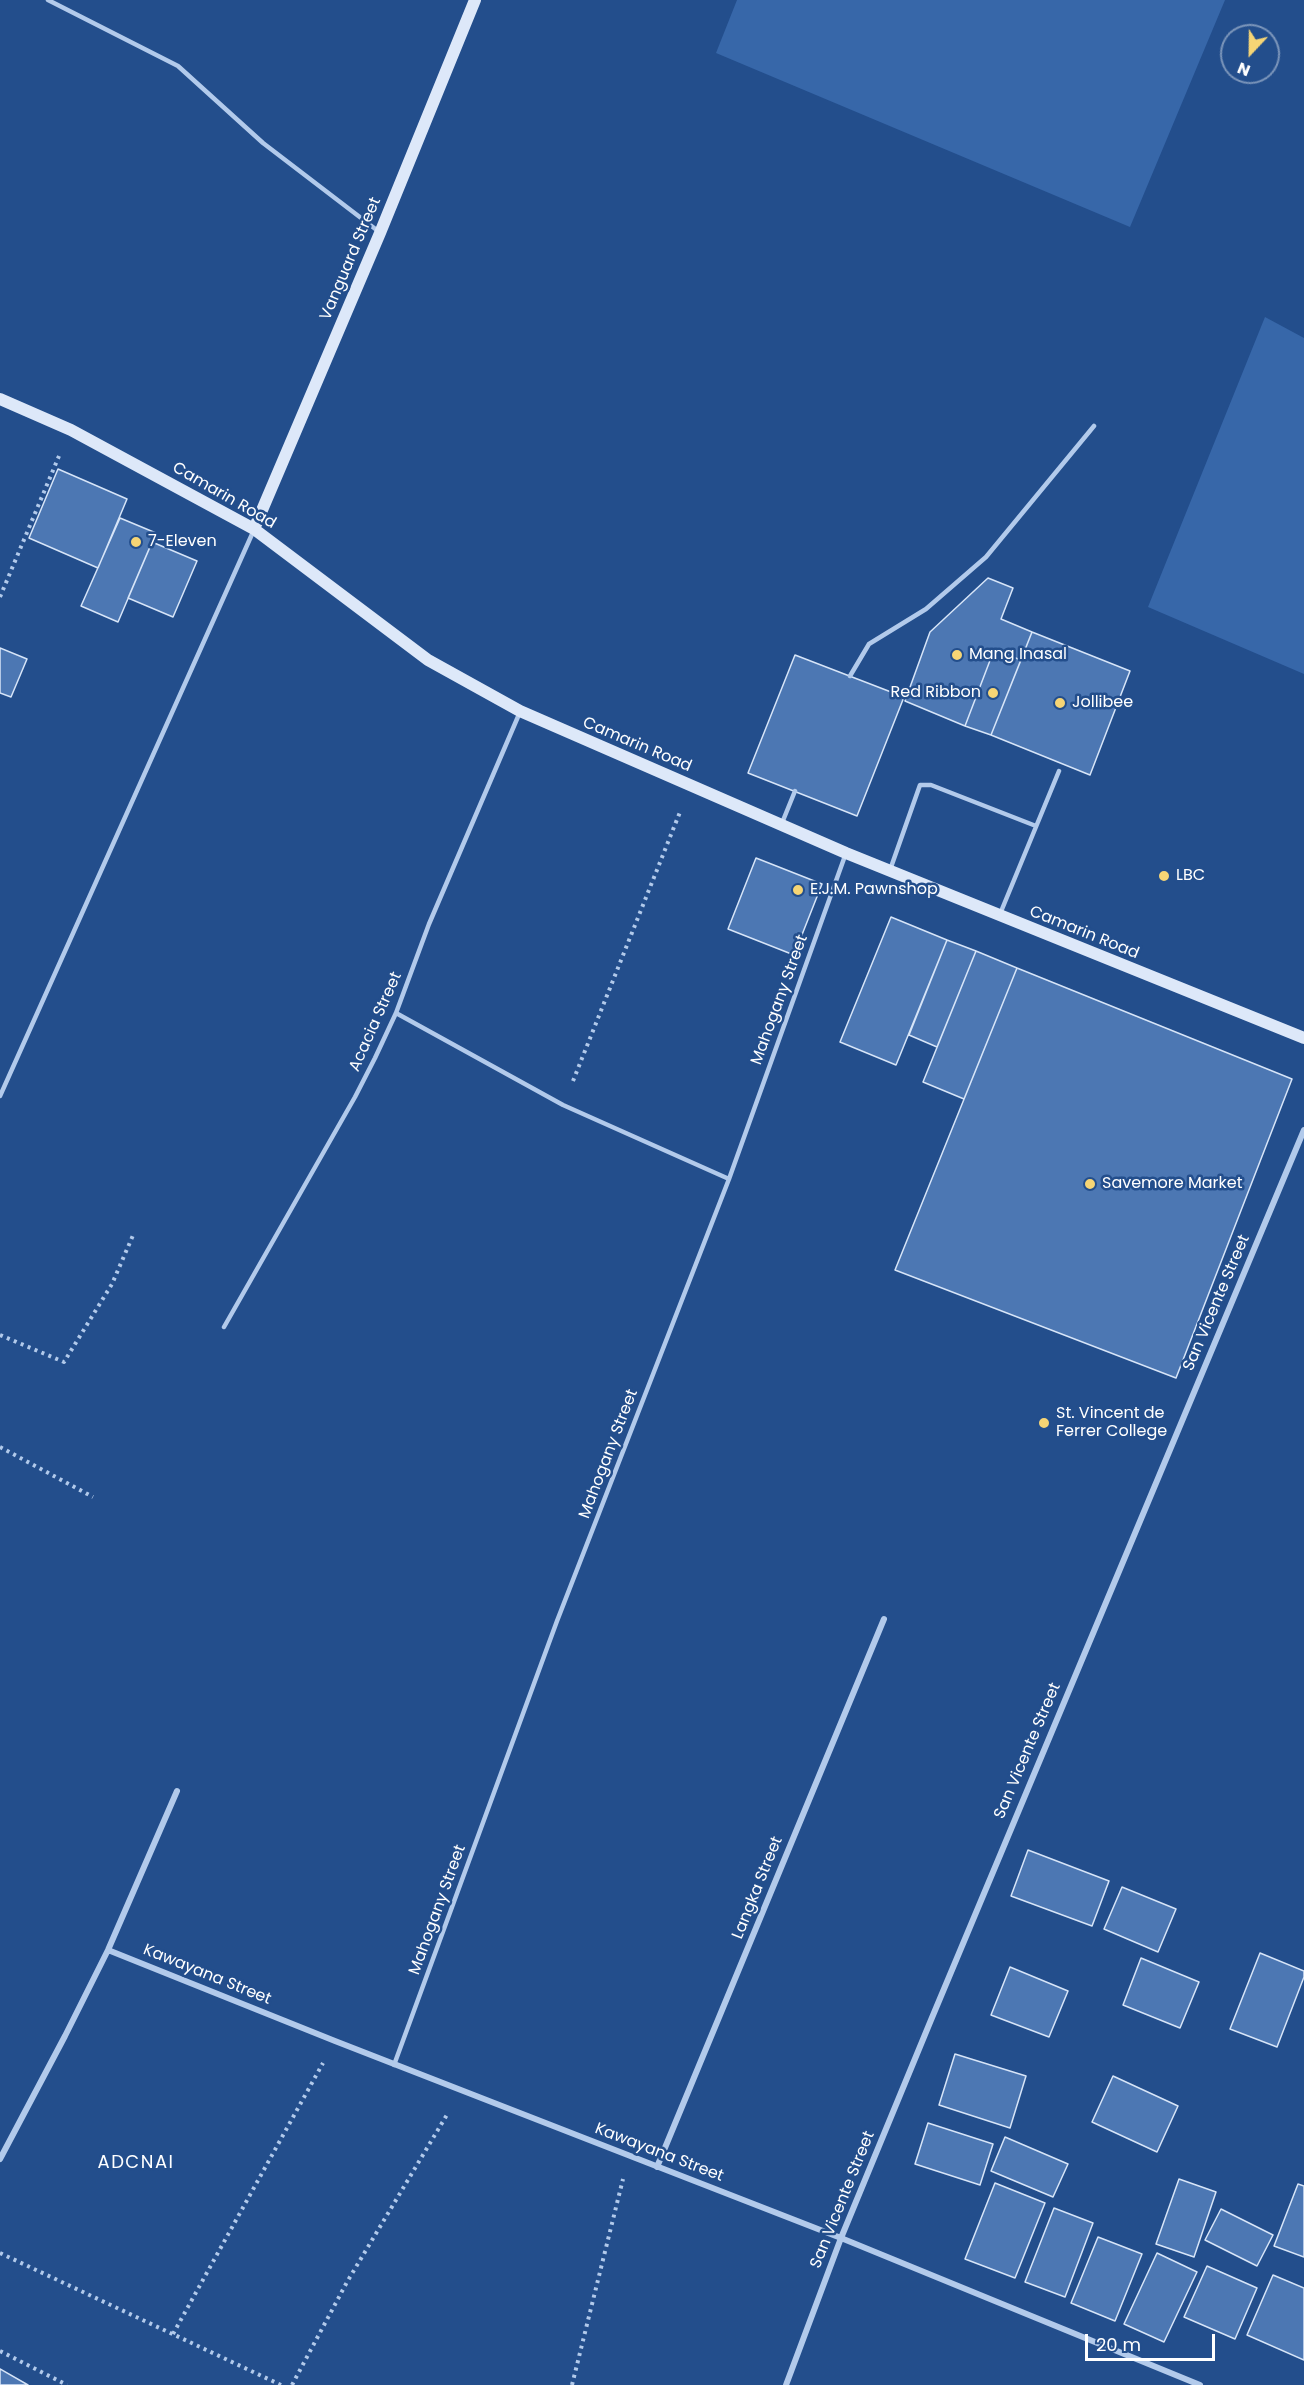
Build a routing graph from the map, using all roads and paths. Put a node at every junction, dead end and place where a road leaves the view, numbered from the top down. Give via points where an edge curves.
1 (48, 0) edge
2 (476, 0) edge
3 (380, 233) junction
4 (0, 399) edge
5 (1094, 426) dead end
6 (71, 430) junction
7 (254, 529) junction
8 (0, 597) edge
9 (850, 676) dead end
10 (520, 711) junction
11 (1059, 771) dead end
12 (691, 786) junction
13 (795, 791) dead end
14 (781, 825) junction
15 (1036, 826) junction
16 (846, 853) junction
17 (889, 870) junction
18 (999, 916) junction
19 (396, 1013) junction
20 (1304, 1038) edge
21 (0, 1096) edge
22 (563, 1105) junction
23 (1304, 1130) edge
24 (729, 1179) junction
25 (134, 1233) dead end
26 (224, 1327) dead end
27 (0, 1335) edge
28 (0, 1447) edge
29 (93, 1497) dead end
30 (884, 1619) dead end
31 (177, 1791) dead end
32 (108, 1950) junction
33 (335, 2041) junction
34 (394, 2064) junction
35 (461, 2091) junction
36 (628, 2155) junction
37 (0, 2159) edge
38 (657, 2167) junction
39 (841, 2238) junction
40 (0, 2253) edge
41 (173, 2334) junction
42 (0, 2350) edge
43 (67, 2385) edge
44 (280, 2385) edge
45 (292, 2385) edge
46 (572, 2385) edge
47 (786, 2385) edge
48 (1200, 2385) edge

1 - 3 lane via 178,66 263,143
2 - 3 main road, Vanguard Street
3 - 7 main road, Vanguard Street
4 - 6 main road, Camarin Road
5 - 9 lane via 986,558 926,609 869,644
6 - 7 main road, Camarin Road
6 - 8 path
7 - 10 main road, Camarin Road via 428,660
7 - 21 lane
10 - 12 main road, Camarin Road
10 - 19 lane, Acacia Street via 429,924
11 - 15 lane
12 - 14 main road, Camarin Road
12 - 22 path
13 - 14 lane
14 - 16 main road, Camarin Road
15 - 17 lane via 932,785 920,785
15 - 18 lane
16 - 17 main road, Camarin Road
16 - 24 lane, Mahogany Street
17 - 18 main road, Camarin Road
18 - 20 main road, Camarin Road
19 - 22 lane
19 - 26 lane, Acacia Street via 356,1097
22 - 24 lane
23 - 39 street, San Vicente Street
24 - 34 lane, Mahogany Street via 557,1621
25 - 27 path via 112,1284 64,1362
28 - 29 path
30 - 38 street, Langka Street
31 - 32 street
32 - 33 street, Kawayana Street
32 - 37 street
33 - 34 street, Kawayana Street
33 - 41 path
34 - 35 street, Kawayana Street
35 - 36 street, Kawayana Street
35 - 45 path via 347,2282
36 - 38 street, Kawayana Street
36 - 46 path
38 - 39 street, Kawayana Street
39 - 47 street, San Vicente Street
39 - 48 street, Kawayana Street
40 - 41 path
41 - 44 path
42 - 43 path

